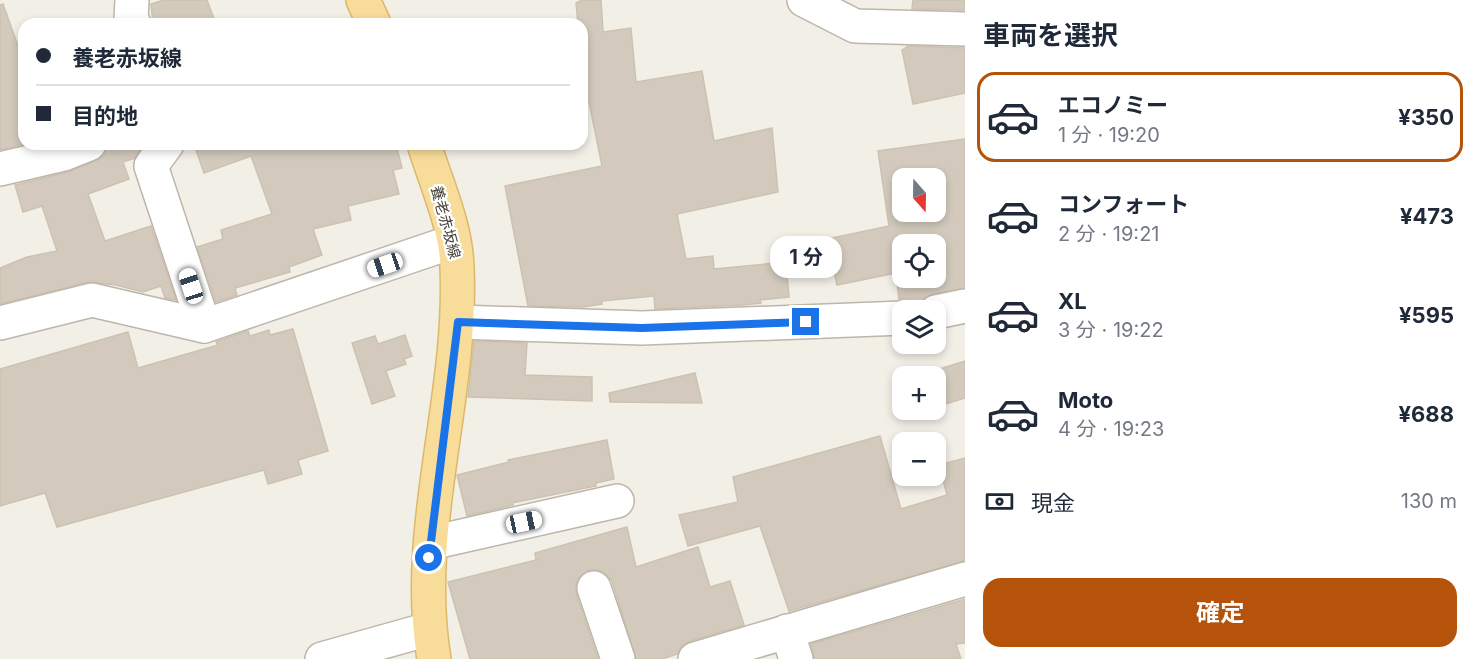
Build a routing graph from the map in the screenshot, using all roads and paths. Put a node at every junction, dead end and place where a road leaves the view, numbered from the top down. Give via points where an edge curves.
1 (132, 0) edge
2 (804, 0) edge
3 (131, 18) edge
4 (965, 28) edge
5 (74, 150) edge
6 (162, 150) edge
7 (426, 150) edge
8 (0, 169) edge
9 (452, 242) junction
10 (965, 306) edge
11 (946, 310) edge
12 (892, 318) edge
13 (458, 322) junction
14 (0, 323) edge
15 (204, 326) junction
16 (617, 501) dead end
17 (431, 543) junction
18 (965, 579) edge
19 (594, 588) dead end
20 (432, 644) edge
21 (791, 645) edge
22 (322, 659) edge
23 (618, 659) edge
24 (695, 659) edge

1 - 3 street
2 - 4 street via 855,26
5 - 8 street
6 - 15 street via 151,166
7 - 9 main road, 養老赤坂線
9 - 13 main road, 養老赤坂線 via 457,265
9 - 15 street
10 - 11 street
12 - 13 street via 642,328
13 - 17 main road, 養老赤坂線
14 - 15 street via 92,300
16 - 17 street
17 - 20 main road, 養老赤坂線 via 428,574
18 - 21 street
19 - 23 street
20 - 22 street
21 - 24 street

